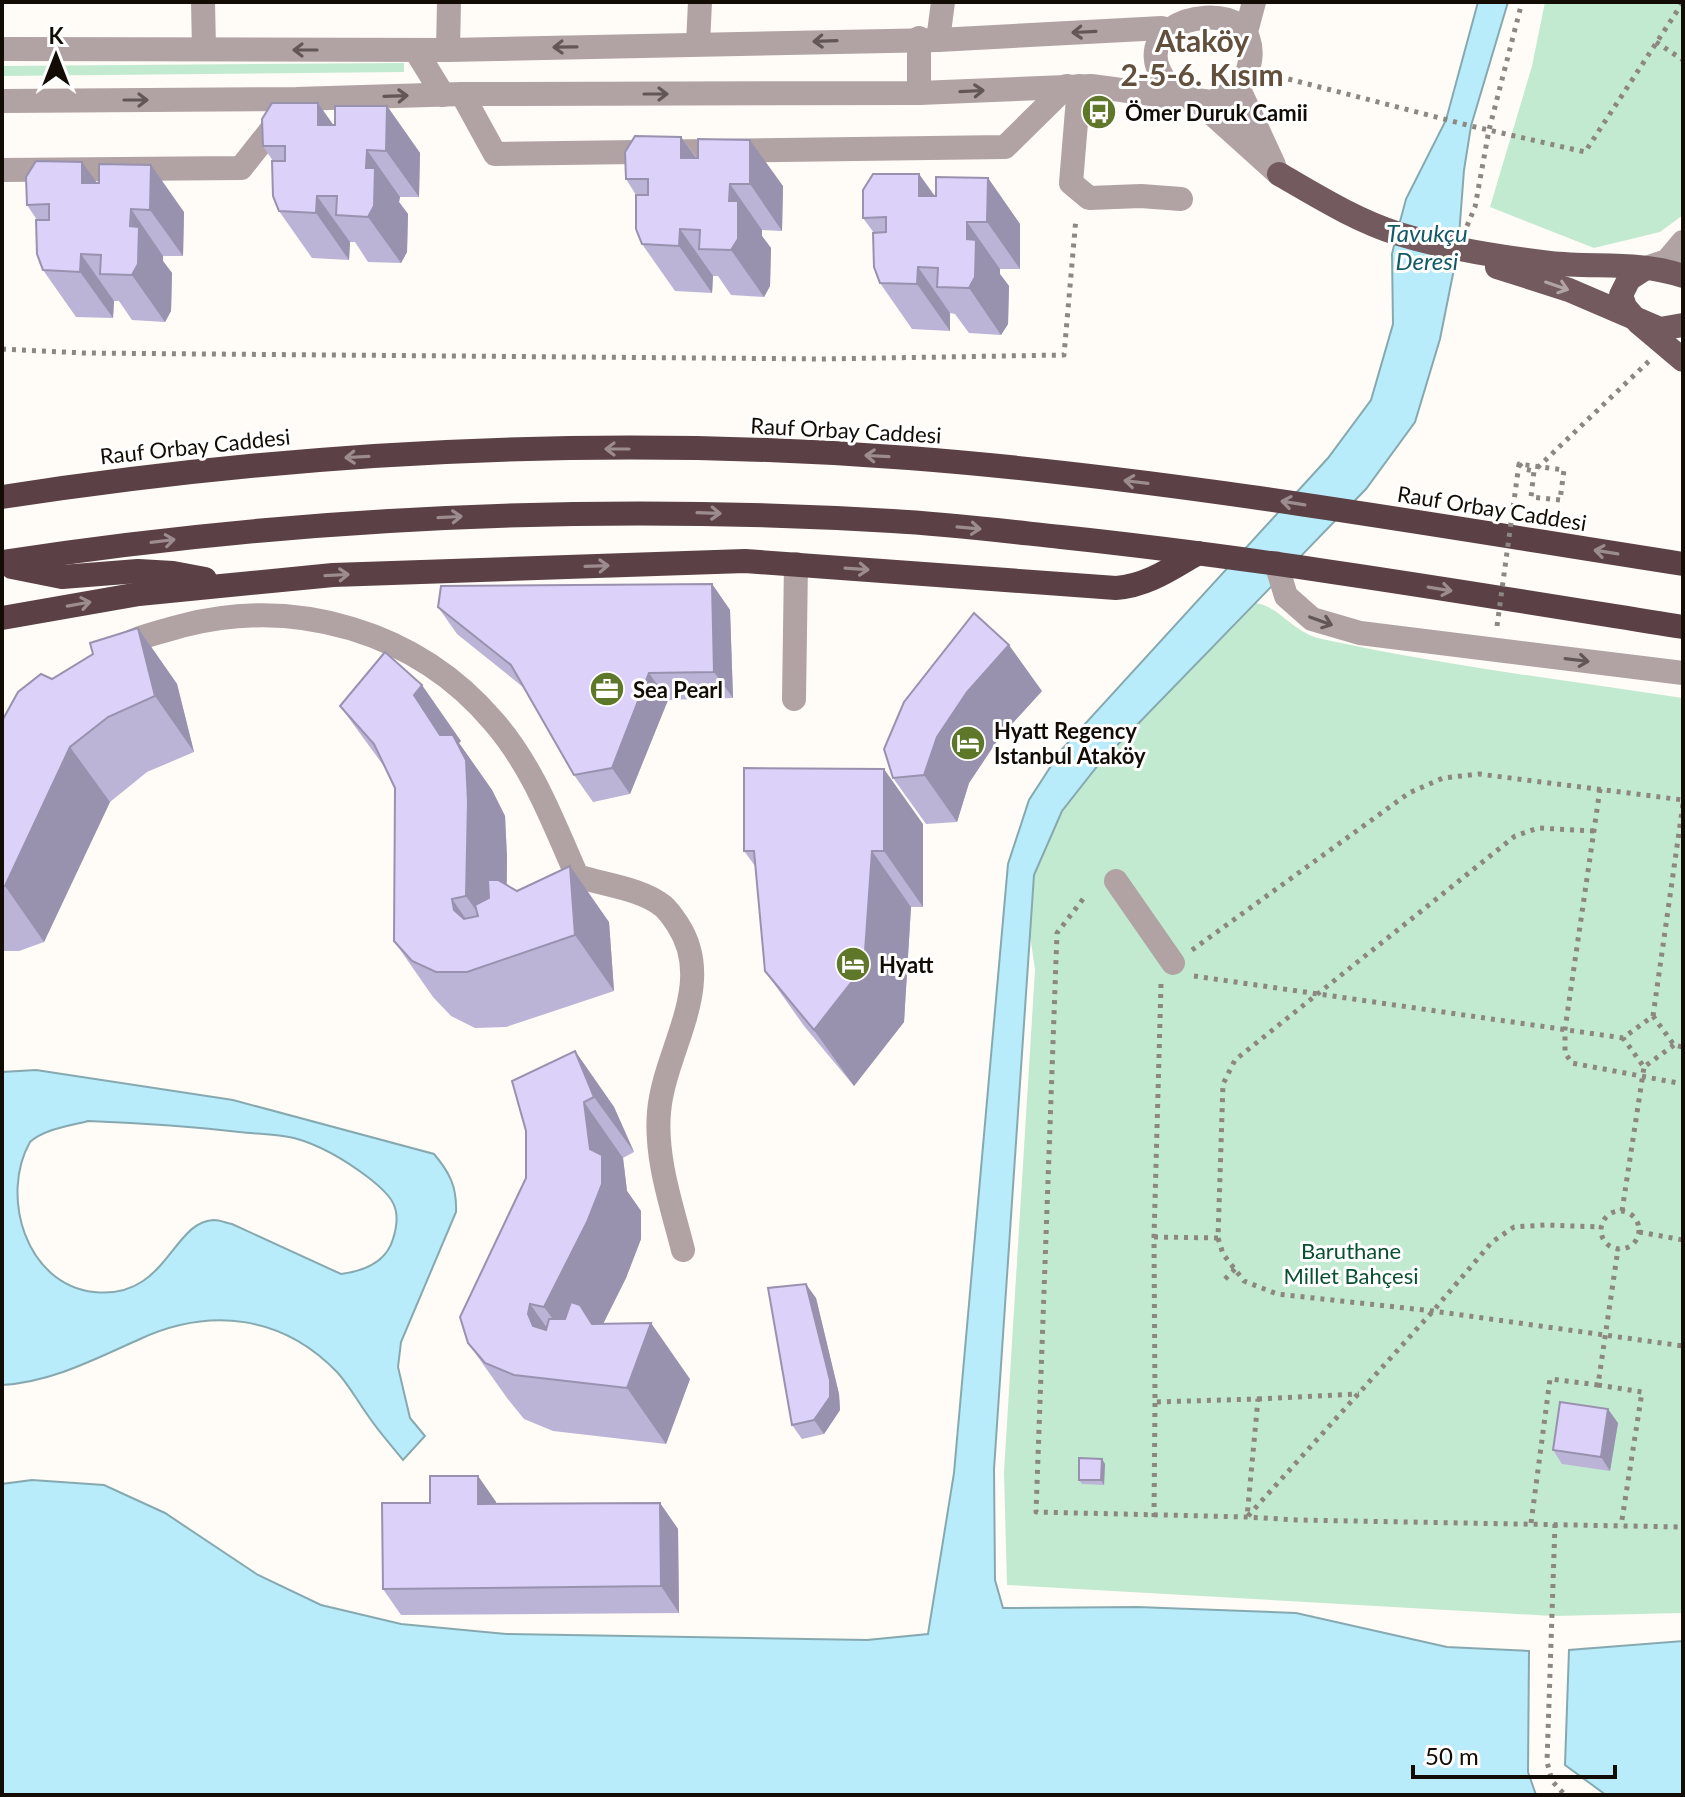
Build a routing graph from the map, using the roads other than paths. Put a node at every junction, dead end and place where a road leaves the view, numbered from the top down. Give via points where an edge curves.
1 (203, 2) edge
2 (449, 2) edge
3 (700, 2) edge
4 (943, 2) edge
5 (1254, 2) edge
6 (1213, 4) edge
7 (1162, 28) junction
8 (1246, 32) junction
9 (928, 39) junction
10 (698, 44) junction
11 (2, 49) edge
12 (204, 49) junction
13 (448, 50) junction
14 (416, 51) junction
15 (1244, 78) junction
16 (1073, 86) junction
17 (919, 93) junction
18 (452, 94) junction
19 (296, 99) junction
20 (1189, 99) junction
21 (2, 101) edge
22 (2, 170) edge
23 (1279, 174) junction
24 (1181, 199) dead end
25 (1683, 242) edge
26 (1458, 249) junction
27 (1646, 268) junction
28 (1683, 276) edge
29 (1638, 322) junction
30 (1683, 325) edge
31 (1674, 353) edge
32 (2, 497) edge
33 (1198, 553) junction
34 (2, 563) edge
35 (1276, 563) junction
36 (796, 564) junction
37 (1683, 564) edge
38 (237, 584) junction
39 (2, 618) edge
40 (1683, 627) edge
41 (95, 664) edge
42 (1683, 673) edge
43 (794, 699) dead end
44 (1116, 881) dead end
45 (1183, 969) road end
46 (683, 1250) dead end

1 - 12 street
2 - 13 street
3 - 10 street
4 - 9 street
5 - 8 street
6 - 7 street via 1183,10
6 - 8 street
7 -> 9 street
7 - 20 street via 1156,43 1159,73
8 - 15 street via 1250,43
9 -> 10 street
9 - 17 street
10 -> 13 street
11 - 12 street
14 -> 12 street
13 - 14 street
14 - 18 street
15 - 20 street via 1225,97 1211,102
15 - 23 street
17 -> 16 street
16 - 18 street via 1005,147 495,154
16 - 20 street
16 - 24 street via 1071,183 1079,192 1089,198
18 -> 17 street
19 -> 18 street
21 -> 19 street
19 - 22 street via 241,168
20 - 23 street
23 - 26 main road via 1330,204 1397,233
25 - 27 street via 1667,261
26 - 27 main road via 1552,263
26 -> 29 main road via 1612,307
27 - 28 main road
27 - 29 main road via 1629,279 1621,295
29 - 30 main road via 1660,329
29 - 31 main road
37 -> 32 highway, Rauf Orbay Caddesi via 1213,491 910,458 792,452 509,450 283,462
34 -> 33 highway via 358,521 657,512 896,521
33 - 35 highway
36 -> 33 highway via 1116,588 1132,587
34 - 38 highway via 62,577 138,571
35 -> 40 highway
35 -> 42 street via 1286,596 1312,619 1360,633
38 -> 36 highway via 348,574 745,561
36 - 43 street
39 -> 38 highway via 139,594
41 - 46 street via 133,639 201,621 284,615 340,625 383,640 425,662 472,698 529,771 577,876 663,906 687,942 692,987 659,1111 662,1161
44 - 45 street

